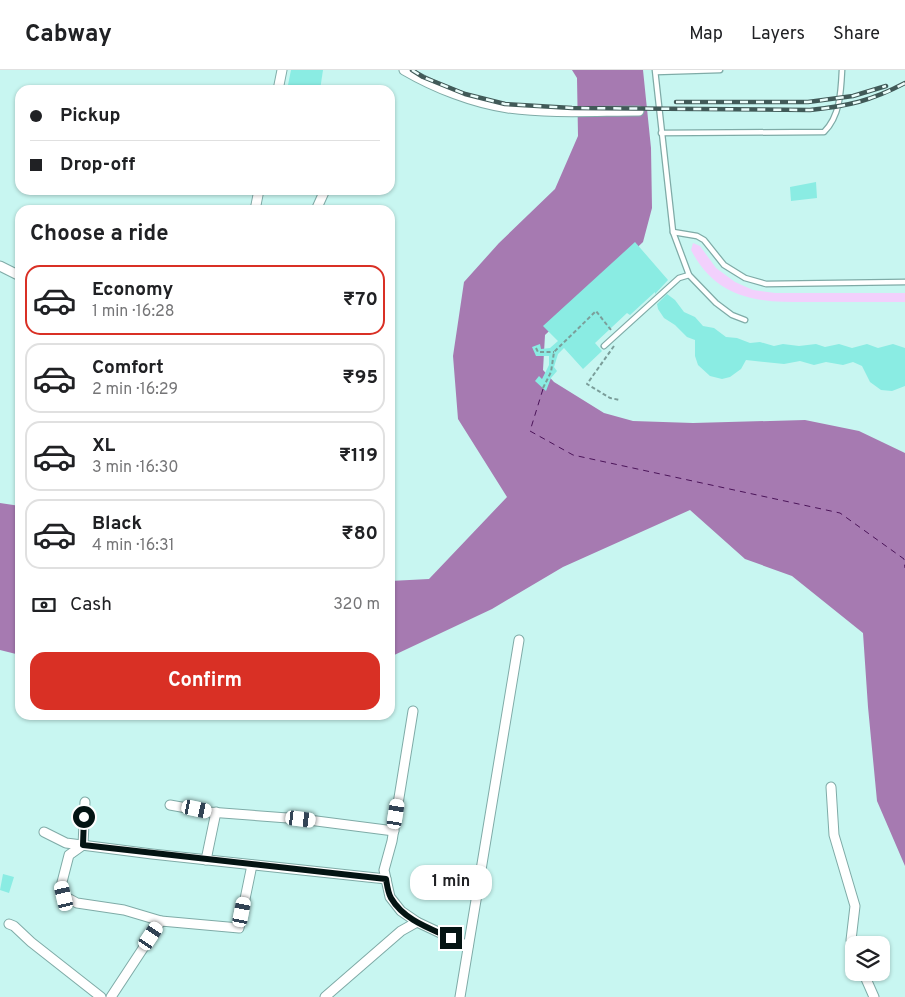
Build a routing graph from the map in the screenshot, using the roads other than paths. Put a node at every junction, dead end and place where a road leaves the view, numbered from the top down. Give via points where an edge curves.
1 (282, 70) edge
2 (404, 70) edge
3 (720, 70) edge
4 (842, 70) edge
5 (655, 71) edge
6 (279, 85) edge
7 (639, 112) dead end
8 (661, 133) junction
9 (673, 232) junction
10 (0, 266) edge
11 (15, 274) edge
12 (689, 275) junction
13 (905, 282) edge
14 (745, 320) dead end
15 (604, 346) dead end
16 (519, 640) dead end
17 (413, 711) dead end
18 (831, 788) dead end
19 (85, 802) dead end
20 (170, 805) dead end
21 (216, 812) junction
22 (394, 831) junction
23 (44, 832) dead end
24 (83, 845) junction
25 (206, 860) junction
26 (252, 865) junction
27 (386, 879) junction
28 (161, 921) junction
29 (417, 922) junction
30 (9, 924) dead end
31 (851, 936) edge
32 (468, 946) junction
33 (867, 981) edge
34 (101, 997) edge
35 (111, 997) edge
36 (325, 997) edge
37 (460, 997) edge
38 (874, 997) edge

1 - 6 street
2 - 7 street via 464,97 507,108
3 - 5 lane
4 - 8 lane via 835,114 824,132
5 - 8 lane
8 - 9 lane
9 - 12 lane
9 - 13 lane via 697,236 724,265 745,278 766,284
10 - 11 street
12 - 14 lane via 716,303
12 - 15 lane via 679,278
16 - 32 street
17 - 22 street
18 - 31 street via 834,835 855,906
19 - 24 street
20 - 21 street
21 - 22 street
21 - 25 street
22 - 27 street via 384,870
23 - 24 street via 66,843
24 - 25 street
24 - 28 street via 69,856 61,886 64,896 77,903 124,910
25 - 26 street
26 - 27 street
26 - 28 street via 239,928
27 - 29 street via 390,897 401,911
28 - 35 street
29 - 32 street
29 - 36 street
30 - 34 street
32 - 37 street
33 - 38 street

